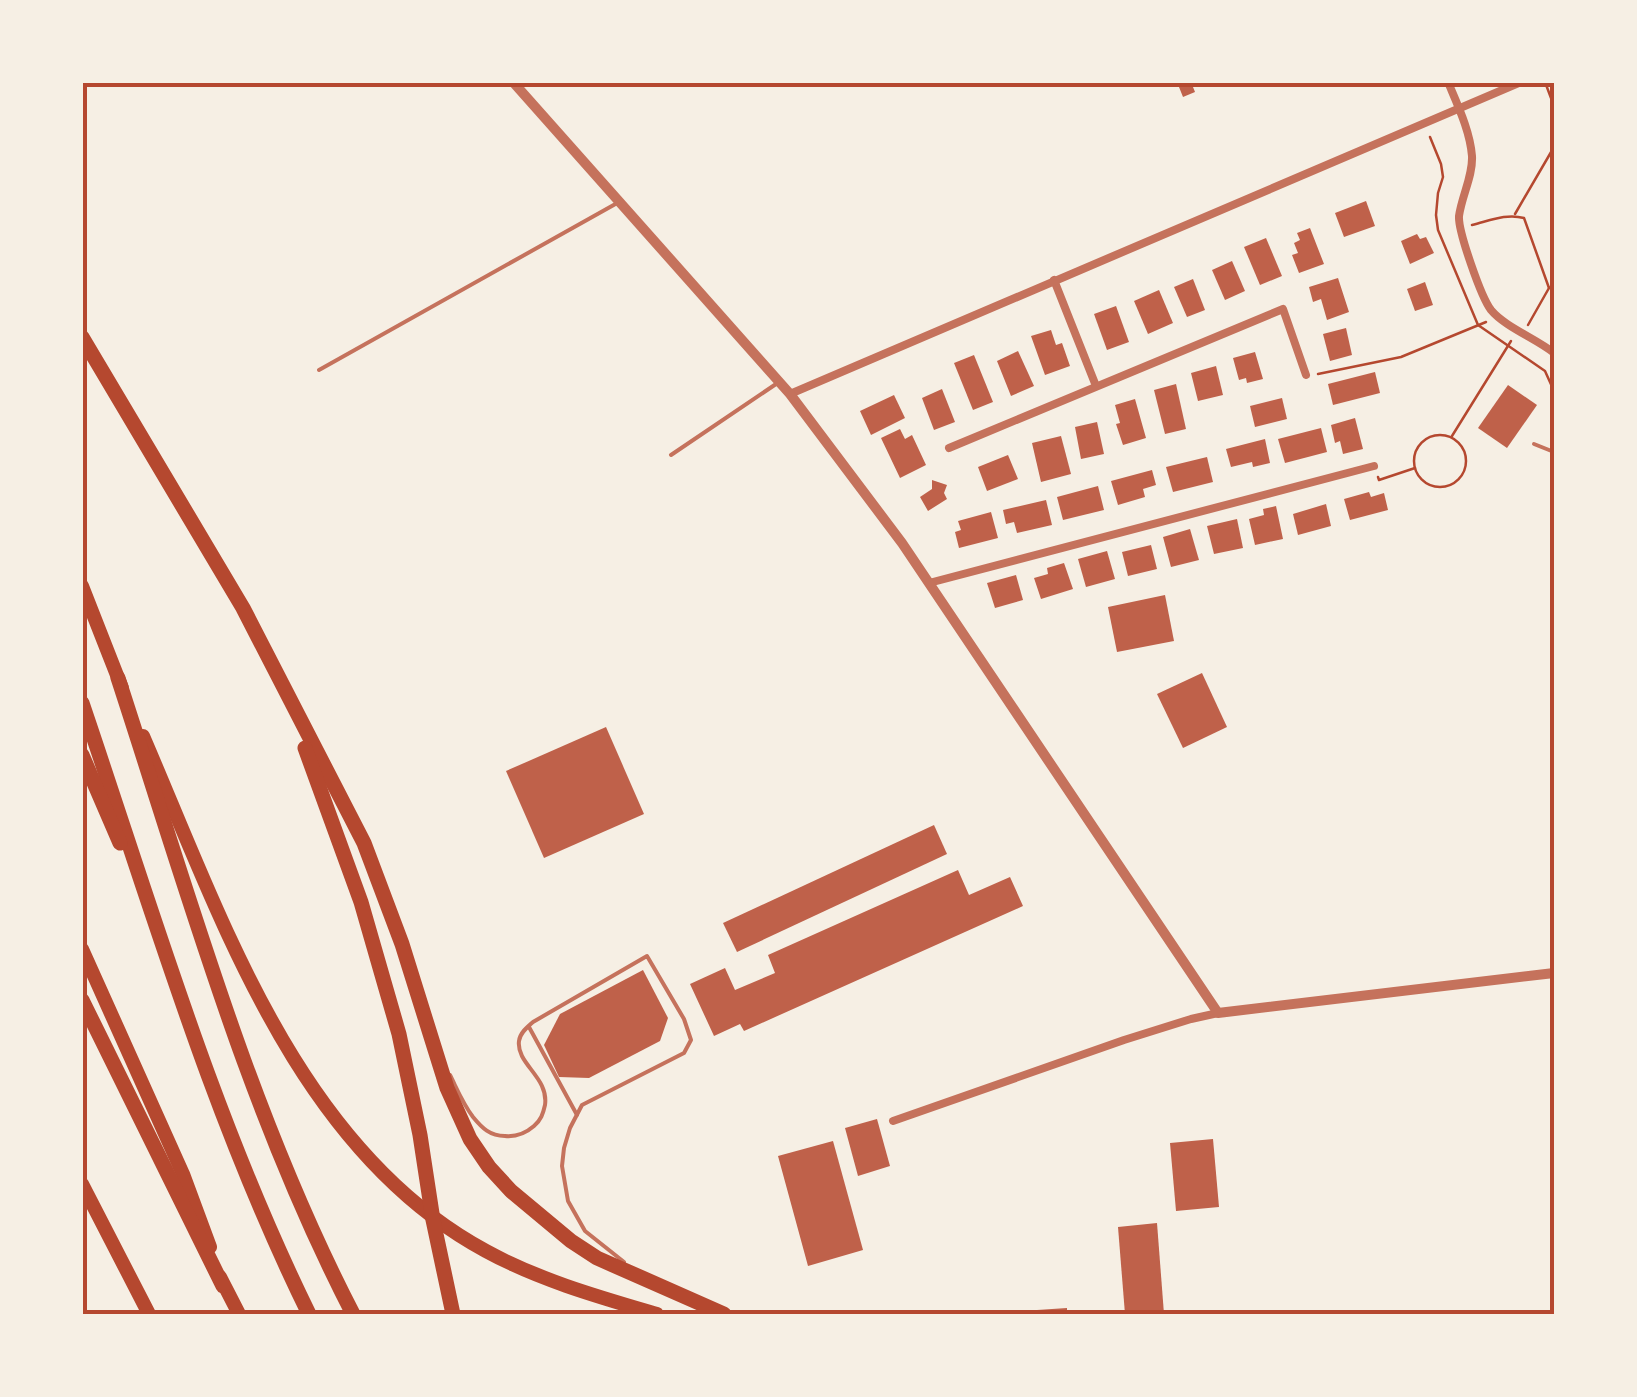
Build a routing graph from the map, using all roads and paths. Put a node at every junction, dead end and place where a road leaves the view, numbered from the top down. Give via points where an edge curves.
1 (513, 82) edge
2 (1448, 82) edge
3 (1521, 82) edge
4 (1545, 82) edge
5 (1554, 106) edge
6 (1458, 108) junction
7 (1554, 147) edge
8 (619, 202) junction
9 (1514, 215) junction
10 (1460, 229) junction
11 (1054, 280) junction
12 (1554, 285) edge
13 (1549, 288) junction
14 (1499, 316) junction
15 (1521, 331) junction
16 (82, 336) edge
17 (82, 345) edge
18 (1554, 353) edge
19 (319, 370) dead end
20 (1306, 374) joint
21 (779, 382) junction
22 (1096, 386) junction
23 (790, 394) junction
24 (131, 421) junction
25 (1452, 438) junction
26 (1534, 444) dead end
27 (950, 448) dead end
28 (1554, 452) edge
29 (671, 456) dead end
30 (1374, 466) joint
31 (1415, 468) junction
32 (929, 583) junction
33 (82, 586) edge
34 (270, 661) junction
35 (118, 678) junction
36 (82, 703) edge
37 (82, 754) edge
38 (82, 949) edge
39 (167, 954) junction
40 (1554, 973) edge
41 (82, 1000) edge
42 (1218, 1014) junction
43 (428, 1025) junction
44 (528, 1026) junction
45 (577, 1115) junction
46 (893, 1122) dead end
47 (82, 1184) edge
48 (223, 1286) junction
49 (671, 1291) junction
50 (149, 1314) edge
51 (239, 1314) edge
52 (309, 1314) edge
53 (353, 1314) edge
54 (453, 1314) edge
55 (656, 1314) edge
56 (724, 1314) edge

1 - 8 street
2 - 6 street
3 - 6 street
4 - 5 path
6 - 10 street via 1472,157
6 - 11 street
7 - 9 path
8 - 19 lane
8 - 21 street
9 - 10 path
9 - 13 path via 1524,218
10 - 14 street via 1485,299
11 - 22 street
11 - 23 street
12 - 13 path
13 - 15 path
14 - 15 street
14 - 20 path via 1401,357
15 - 18 street
15 - 25 path
16 - 24 highway
17 - 24 highway
20 - 22 street via 1283,309
21 - 23 street
21 - 29 lane
22 - 27 street
23 - 32 street
24 - 34 highway
25 - 31 path via 1426,439 1415,452
25 - 31 path via 1466,459 1455,482 1430,486
26 - 28 lane
30 - 31 path via 1379,480
30 - 32 street
32 - 42 street
33 - 35 highway
34 - 43 highway via 364,844
34 - 54 highway via 370,932 399,1034
35 - 53 highway via 242,1057
35 - 55 highway via 237,954 296,1062 354,1143 412,1200 484,1250
36 - 39 highway
37 - 39 highway
38 - 48 highway via 183,1174
39 - 52 highway via 231,1138
40 - 42 street
41 - 48 highway
42 - 46 street
43 - 44 lane via 469,1112 498,1136 514,1136 543,1113 544,1087 520,1051
43 - 49 highway via 470,1139 511,1191 597,1258
44 - 45 lane
44 - 45 lane via 647,956 684,1019 691,1040 684,1053 582,1104
45 - 49 lane via 562,1166 568,1201 584,1231
47 - 50 highway
48 - 51 highway
49 - 56 highway

